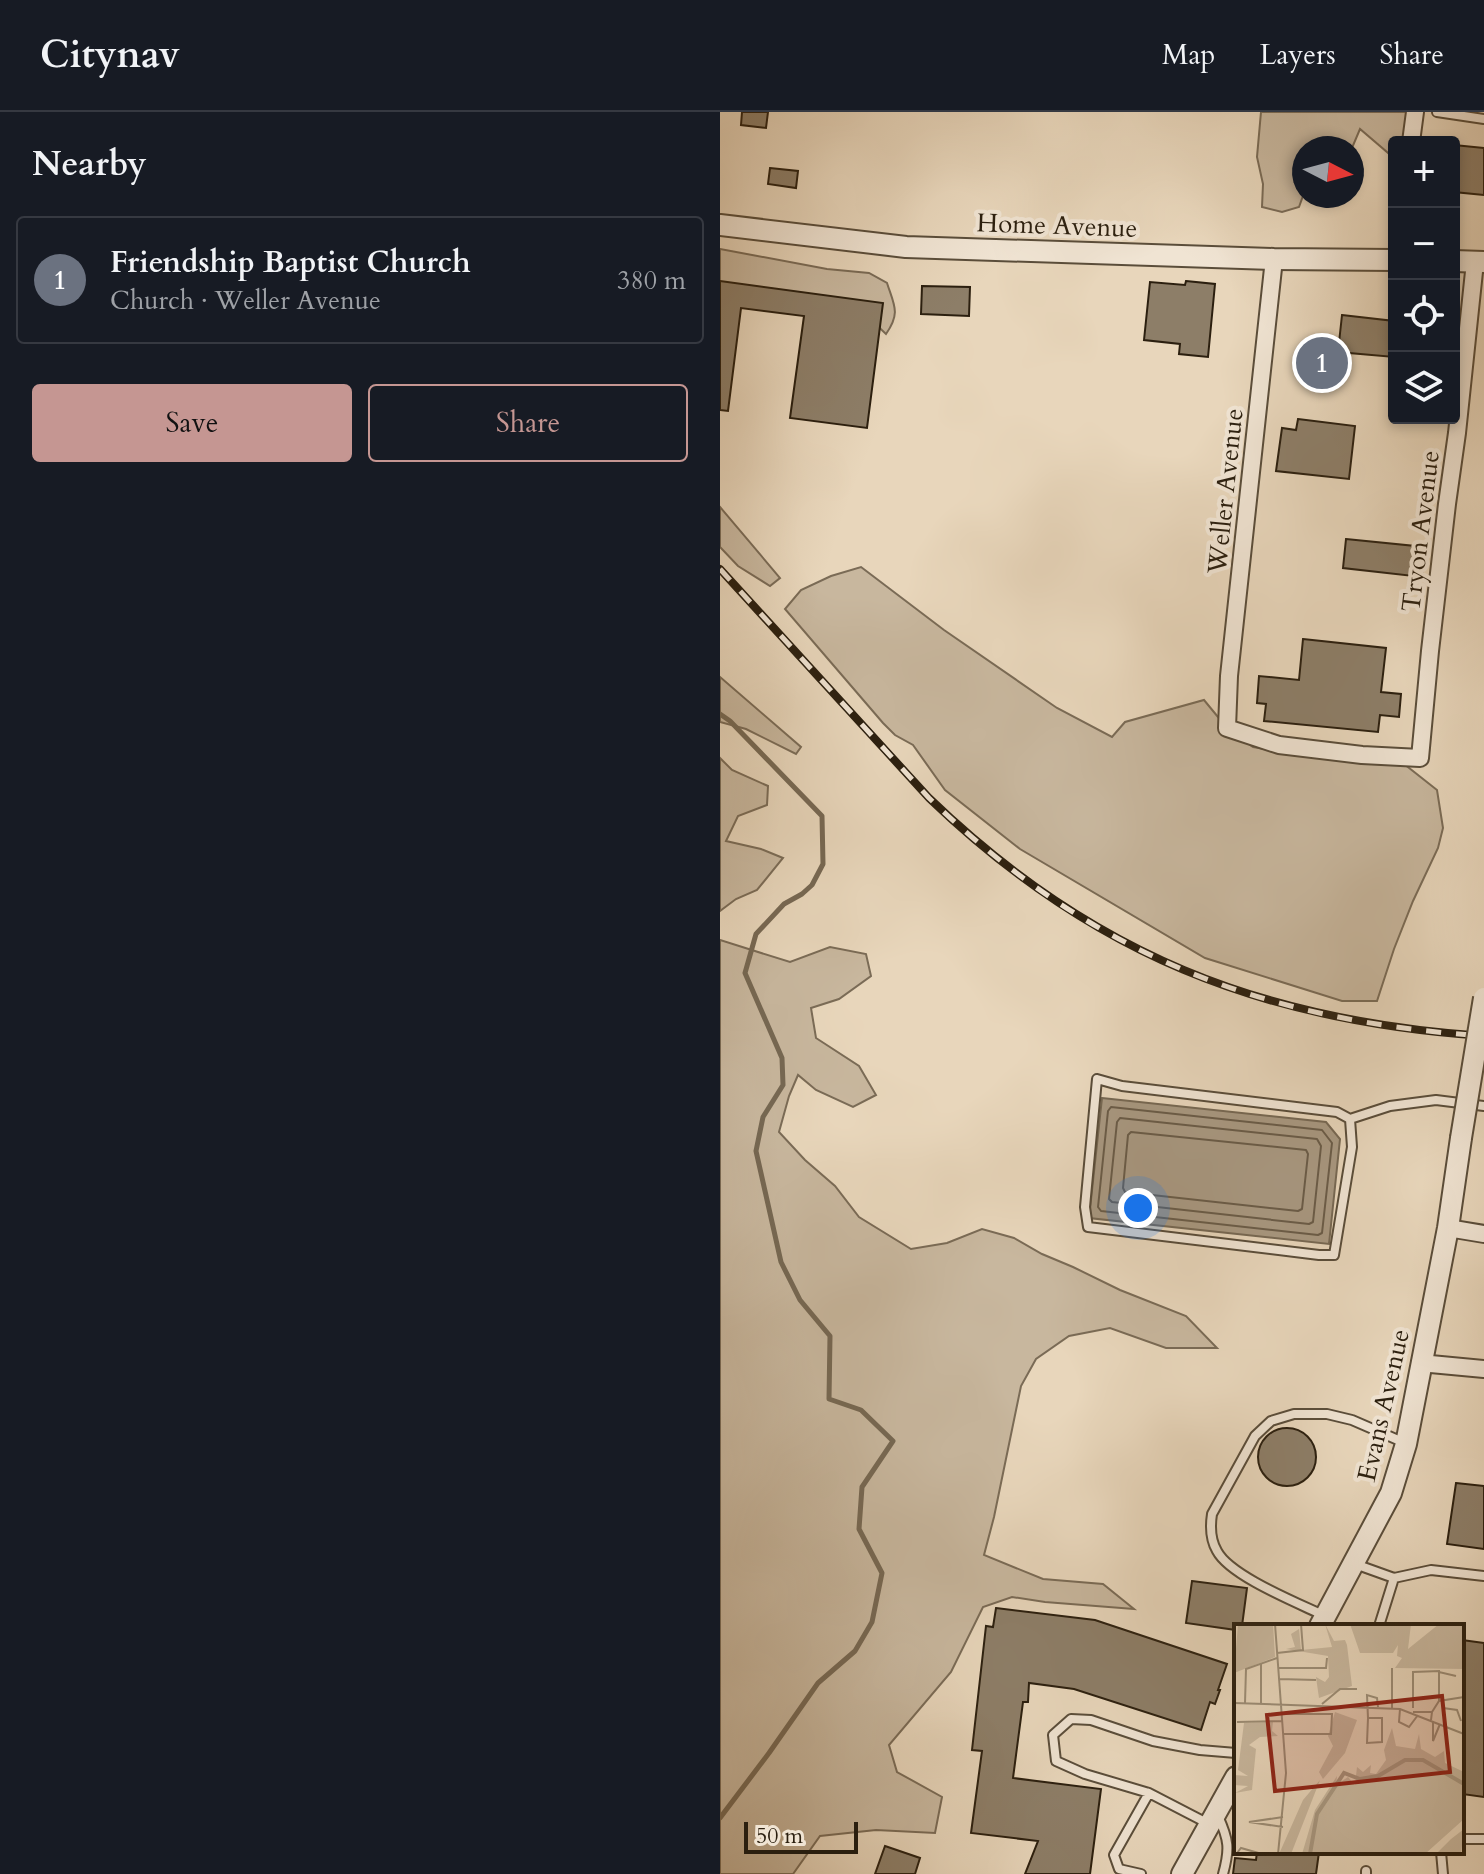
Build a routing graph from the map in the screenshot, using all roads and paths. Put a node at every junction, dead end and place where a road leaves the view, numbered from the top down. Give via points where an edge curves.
1 (1415, 112) edge
2 (1437, 112) edge
3 (1484, 119) edge
4 (1412, 136) edge
5 (720, 225) edge
6 (1274, 259) junction
7 (1388, 260) edge
8 (1460, 261) edge
9 (1480, 262) edge
10 (1420, 758) joint
11 (1484, 998) edge
12 (1484, 1106) edge
13 (1350, 1119) junction
14 (1448, 1228) junction
15 (1484, 1234) edge
16 (1420, 1363) junction
17 (1484, 1369) edge
18 (1406, 1444) junction
19 (1353, 1563) junction
20 (1484, 1576) edge
21 (1394, 1578) junction
22 (1322, 1621) edge
23 (1380, 1624) edge
24 (1234, 1753) edge
25 (1234, 1781) edge
26 (1149, 1793) junction
27 (1213, 1818) junction
28 (1464, 1839) edge
29 (1484, 1839) edge
30 (1441, 1854) edge
31 (1141, 1874) edge
32 (1182, 1874) edge
33 (1223, 1874) edge
34 (1443, 1874) edge

1 - 4 street
2 - 3 lane
5 - 6 street, Home Avenue via 906,247
6 - 7 street, Home Avenue
6 - 10 street, Weller Avenue via 1227,728 1279,745
8 - 9 street
9 - 10 street, Tryon Avenue
11 - 14 street, Evans Avenue, bridge
12 - 13 lane via 1436,1100 1390,1106
13 - 13 lane via 1337,1112 1097,1079 1085,1207 1088,1227 1334,1255 1352,1147
14 - 15 street
14 - 16 street, Evans Avenue
16 - 17 street
16 - 18 street, Evans Avenue
18 - 19 street, Evans Avenue via 1391,1493
18 - 22 lane via 1327,1414 1294,1414 1271,1421 1255,1436 1212,1514 1212,1540 1230,1566
19 - 21 lane
19 - 22 street, Evans Avenue
20 - 21 lane via 1431,1570
21 - 23 lane
24 - 26 lane via 1153,1741 1091,1720 1071,1719 1053,1735 1056,1761
25 - 27 street
26 - 27 lane
26 - 31 lane via 1114,1855 1119,1869
27 - 32 street
27 - 33 lane via 1227,1835
28 - 29 lane
30 - 34 lane

